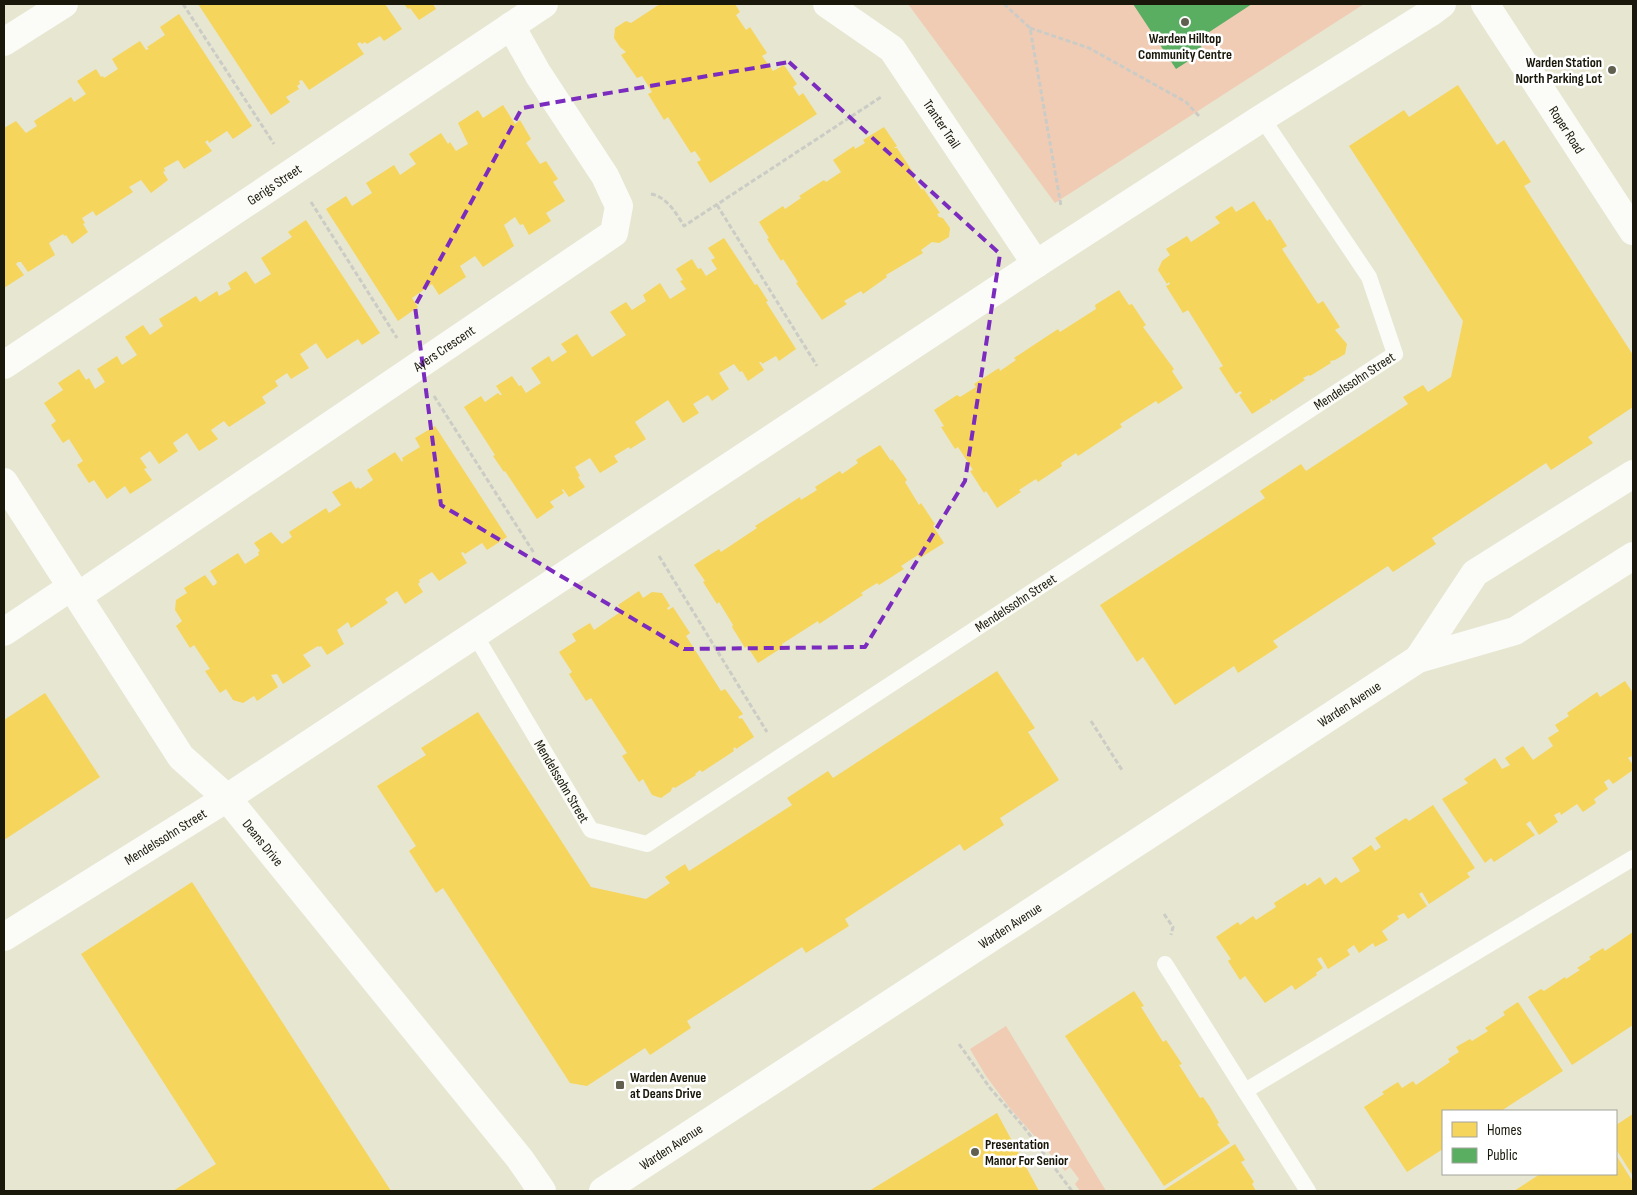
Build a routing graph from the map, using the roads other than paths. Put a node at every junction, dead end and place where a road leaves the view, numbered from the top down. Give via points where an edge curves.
1 (64, 4) edge
2 (544, 4) edge
3 (828, 4) edge
4 (1442, 4) edge
5 (1485, 4) edge
6 (512, 26) junction
7 (4, 42) edge
8 (1262, 118) junction
9 (1633, 231) edge
10 (1036, 264) junction
11 (4, 365) edge
12 (1633, 474) edge
13 (4, 482) edge
14 (1633, 556) edge
15 (74, 591) junction
16 (4, 632) edge
17 (475, 635) junction
18 (1418, 659) junction
19 (227, 798) junction
20 (1633, 858) edge
21 (4, 938) edge
22 (1165, 964) dead end
23 (1246, 1091) junction
24 (542, 1191) edge
25 (603, 1191) edge
26 (1308, 1191) edge

1 - 7 street
2 - 6 street, Gerigs Street
3 - 10 street, Tranter Trail via 892,49
4 - 8 street, Mendelssohn Street
5 - 9 street, Roper Road
6 - 11 street, Gerigs Street
6 - 15 street, Ayers Crescent via 619,206 614,233
8 - 10 street, Mendelssohn Street
8 - 17 lane, Mendelssohn Street via 1369,277 1395,354 646,844 591,830
10 - 17 street, Mendelssohn Street
12 - 18 street, Warden Avenue via 1475,573
13 - 15 street, Deans Drive
14 - 18 street, Warden Avenue via 1515,631
15 - 16 street, Ayers Crescent
15 - 19 street, Deans Drive via 181,757
17 - 19 street, Mendelssohn Street
18 - 25 street, Warden Avenue
19 - 21 street, Mendelssohn Street
19 - 24 street, Deans Drive via 514,1152
20 - 23 lane
22 - 23 lane
23 - 26 lane

